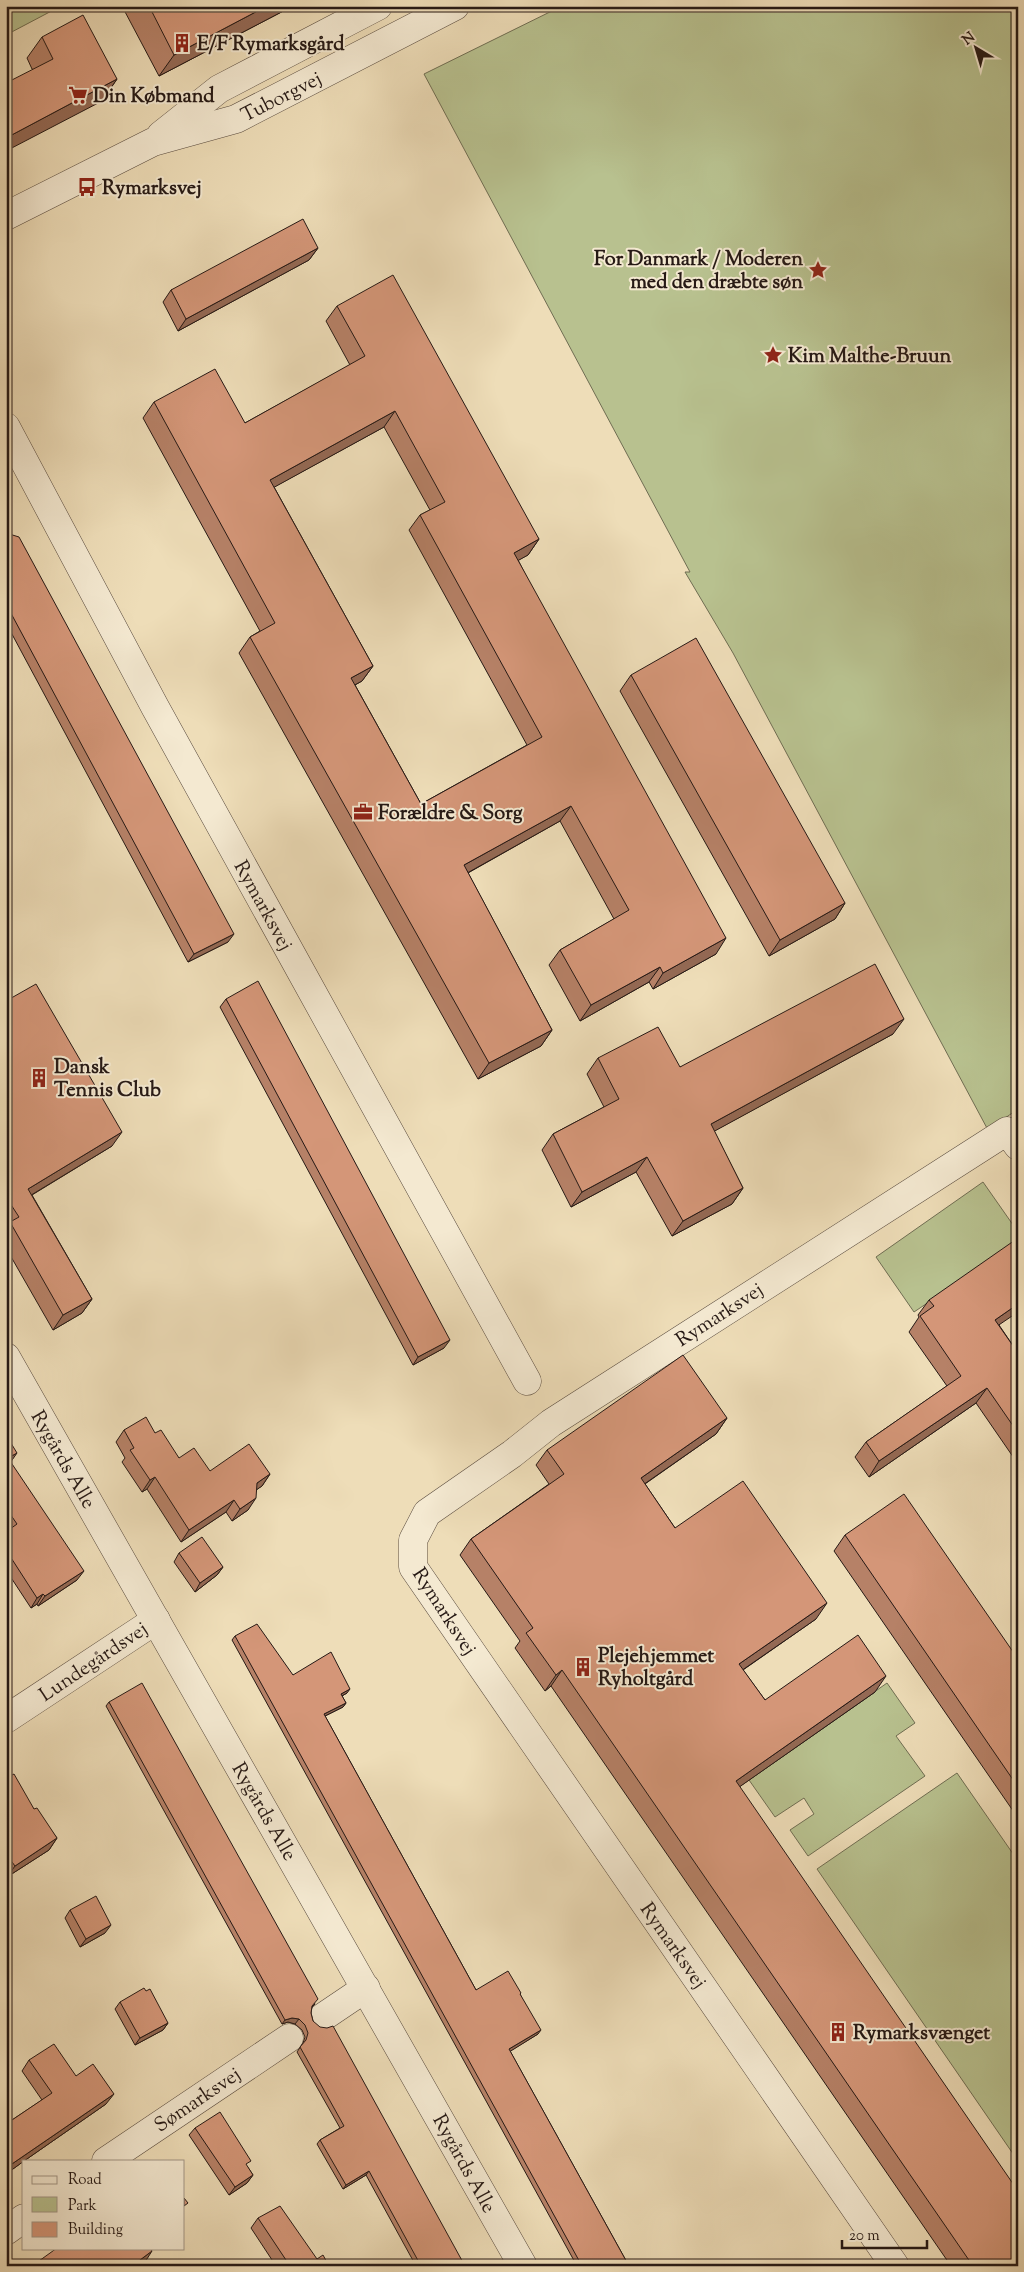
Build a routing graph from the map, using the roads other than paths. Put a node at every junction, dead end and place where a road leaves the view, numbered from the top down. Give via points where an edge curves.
1 (378, 6) edge
2 (455, 6) edge
3 (153, 142) junction
4 (6, 216) edge
5 (6, 427) edge
6 (1018, 1146) edge
7 (6, 1357) edge
8 (527, 1381) dead end
9 (156, 1620) junction
10 (6, 1720) edge
11 (366, 1988) junction
12 (323, 2017) dead end
13 (289, 2038) dead end
14 (107, 2160) edge
15 (22, 2219) edge
16 (6, 2230) edge
17 (523, 2266) edge
18 (895, 2266) edge

1 - 3 street, Tuborgvej via 219,89
2 - 3 street, Tuborgvej via 236,119
3 - 4 street, Tuborgvej
5 - 8 street, Rymarksvej via 160,716
6 - 18 street, Rymarksvej via 1007,1131 551,1423 428,1512 413,1540 413,1567
7 - 9 street, Rygårds Alle
9 - 10 street, Lundegårdsvej
9 - 11 street, Rygårds Alle
11 - 12 street
11 - 17 street, Rygårds Alle
13 - 14 street, Sømarksvej
15 - 16 street

